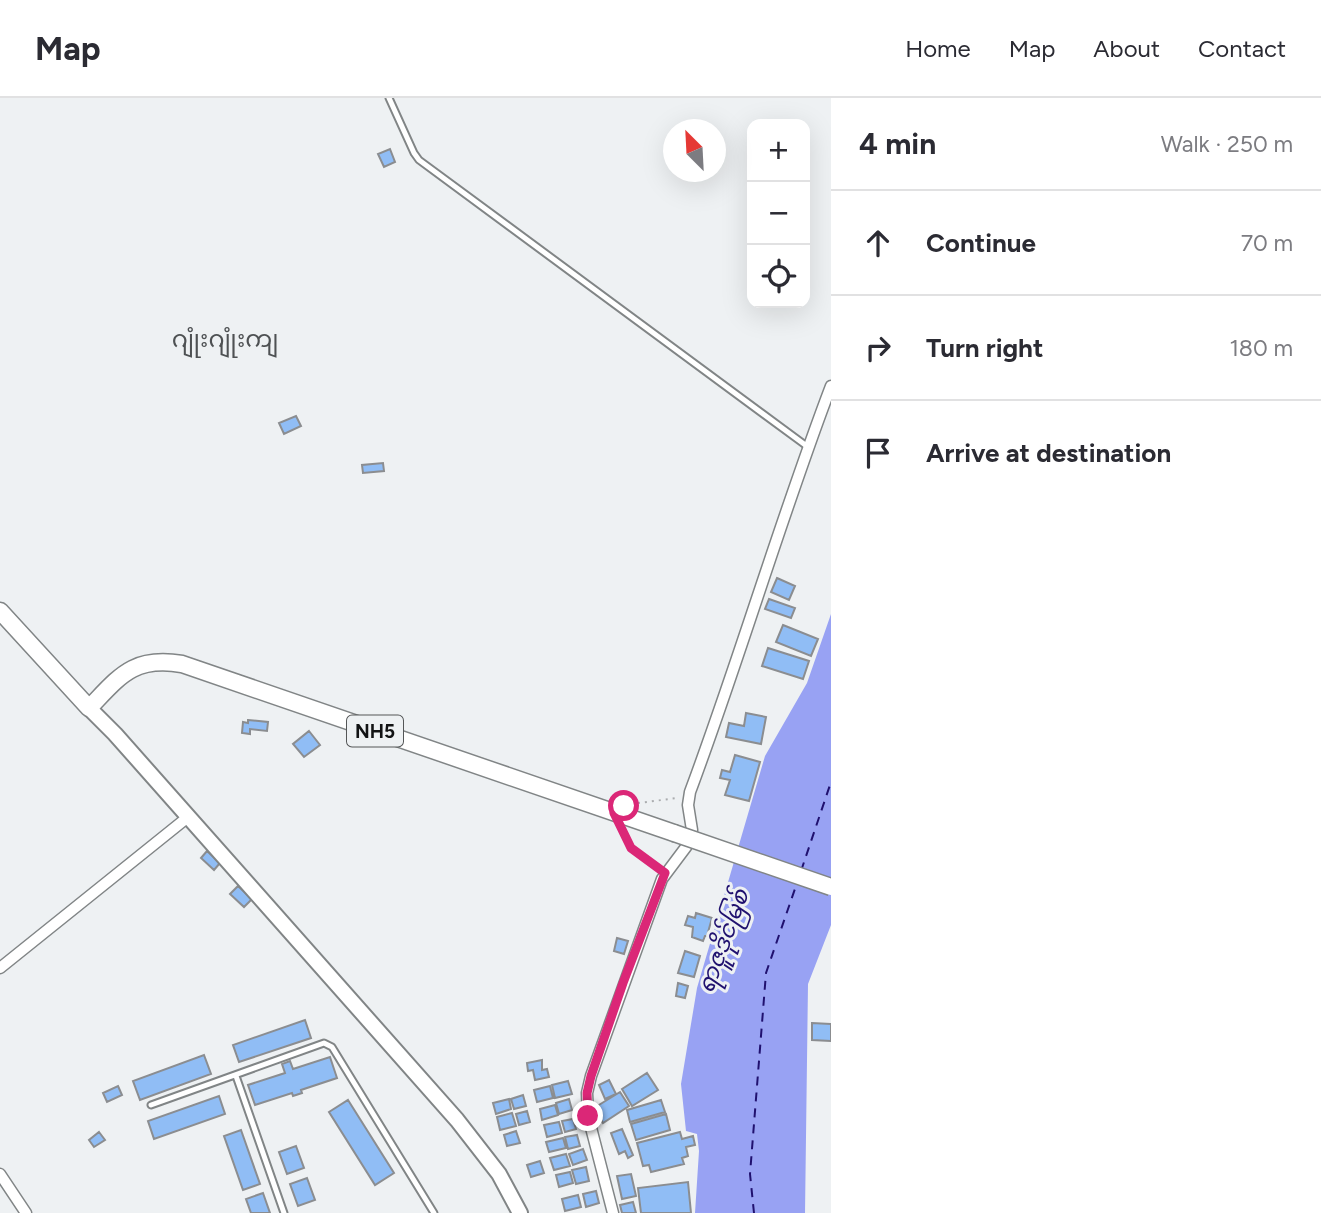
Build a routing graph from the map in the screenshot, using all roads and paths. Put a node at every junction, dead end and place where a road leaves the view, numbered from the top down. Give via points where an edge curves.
1 (390, 98) edge
2 (831, 386) edge
3 (808, 447) junction
4 (0, 611) edge
5 (89, 708) junction
6 (689, 798) junction
7 (614, 813) junction
8 (188, 817) junction
9 (665, 873) junction
10 (831, 887) edge
11 (0, 968) edge
12 (236, 1076) junction
13 (150, 1105) dead end
14 (0, 1174) edge
15 (26, 1213) edge
16 (284, 1213) edge
17 (434, 1213) edge
18 (520, 1213) edge
19 (613, 1213) edge

1 - 3 lane via 419,160
2 - 3 street
3 - 6 street
4 - 5 highway
5 - 7 highway, NH5 via 122,673 136,665 182,664
5 - 8 main road
6 - 7 path via 633,804
6 - 9 street via 692,830 684,852
7 - 9 path via 631,848
7 - 10 highway, NH5, bridge
8 - 11 street
8 - 18 main road via 486,1156
9 - 19 street via 587,1093 588,1116
12 - 13 lane
12 - 16 lane
12 - 17 lane via 324,1043 332,1047
14 - 15 street

